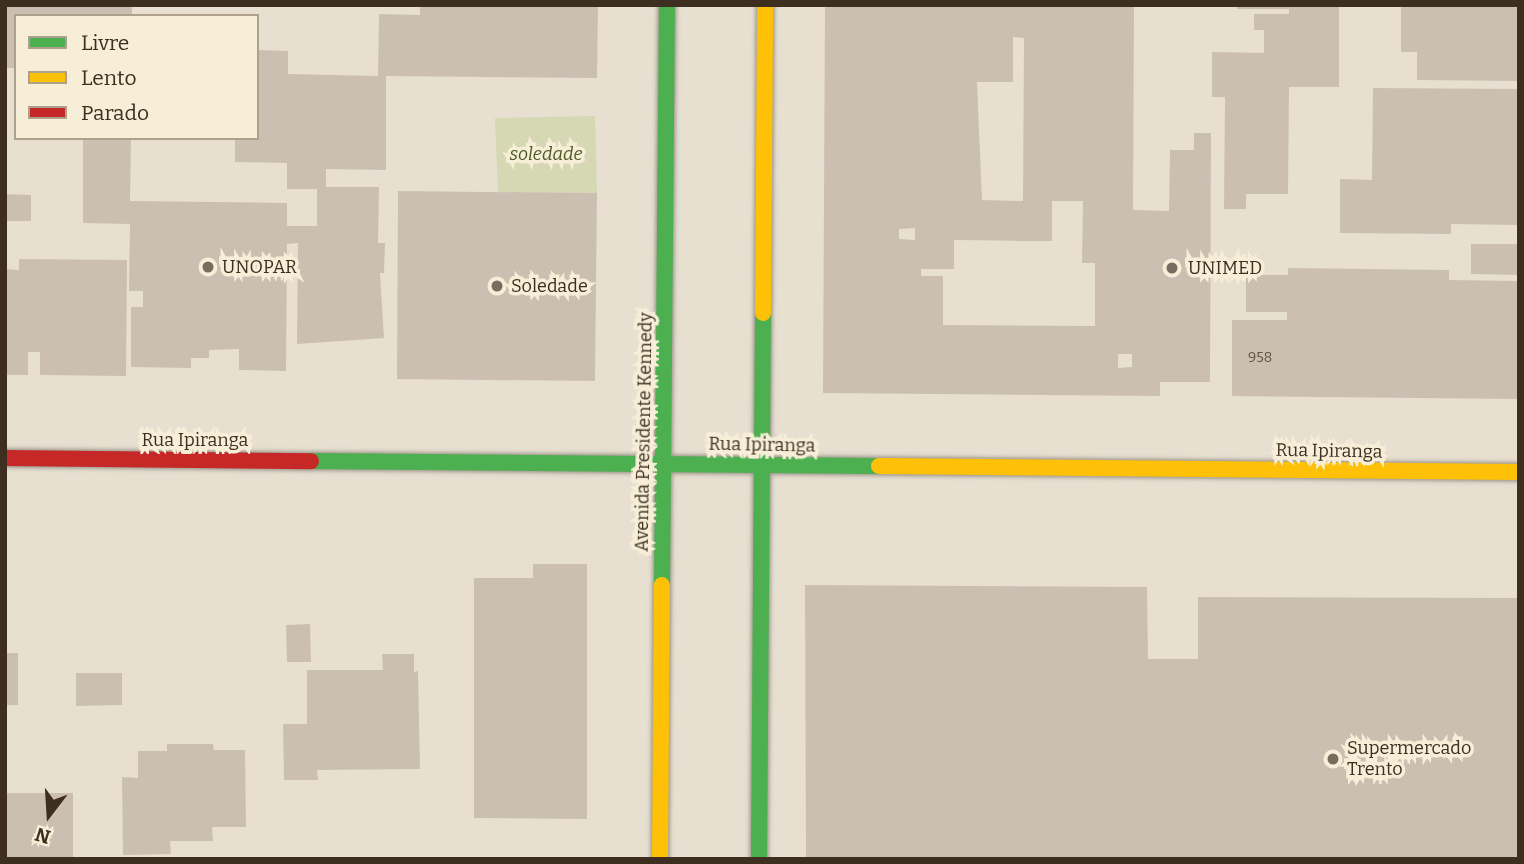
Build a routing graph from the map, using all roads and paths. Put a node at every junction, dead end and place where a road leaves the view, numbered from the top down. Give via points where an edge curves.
1 (667, 5) edge
2 (765, 5) edge
3 (5, 458) edge
4 (663, 462) junction
5 (762, 464) junction
6 (1519, 472) edge
7 (660, 859) edge
8 (759, 859) edge

1 - 4 main road, Avenida Presidente Kennedy
2 - 5 main road
3 - 4 main road, Rua Ipiranga
4 - 5 main road, Rua Ipiranga
4 - 7 main road, Avenida Presidente Kennedy
5 - 6 main road, Rua Ipiranga
5 - 8 main road

